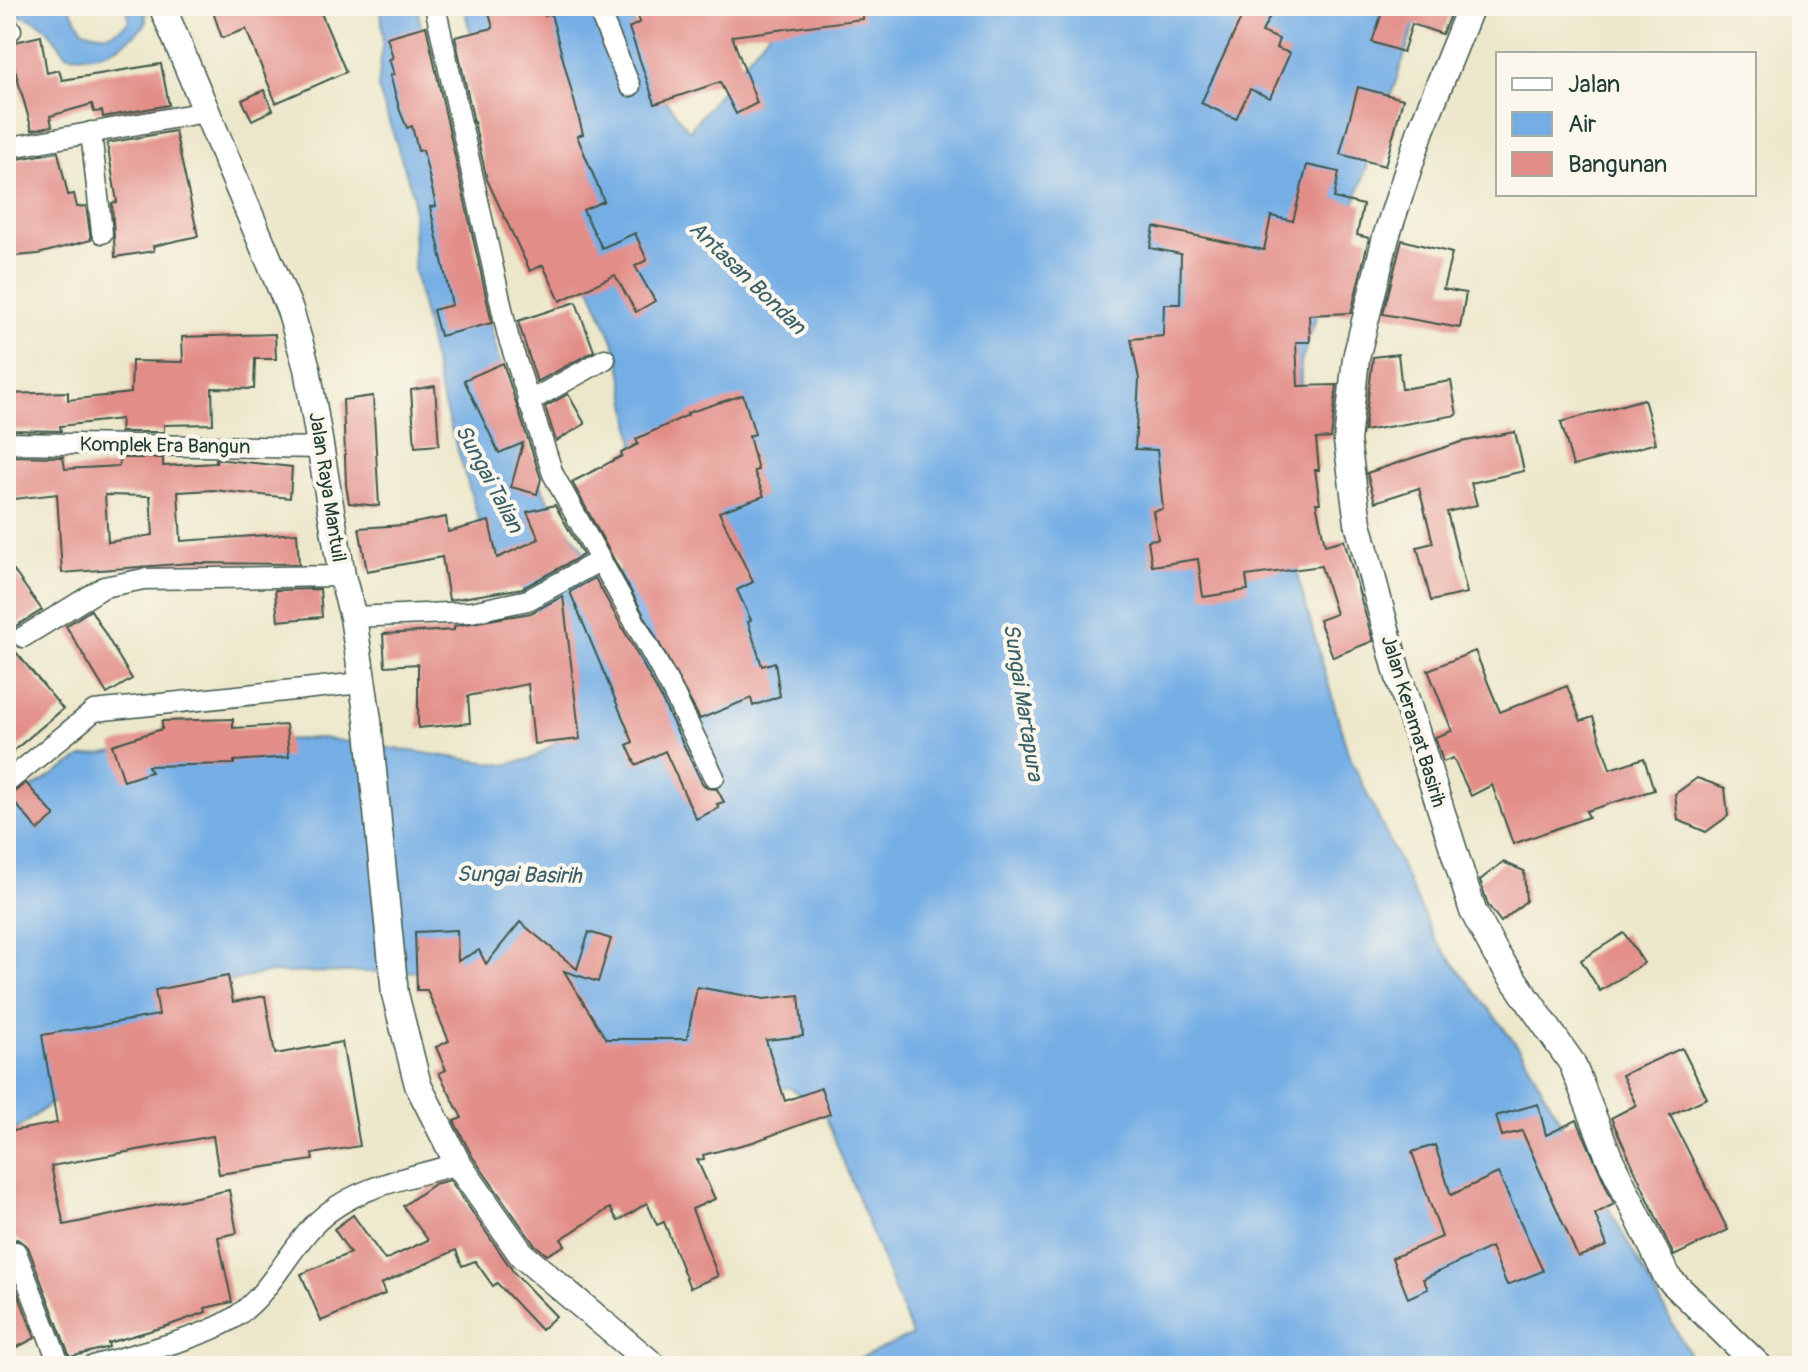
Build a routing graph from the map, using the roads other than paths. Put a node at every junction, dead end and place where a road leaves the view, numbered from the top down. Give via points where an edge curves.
1 (162, 6) edge
2 (435, 6) edge
3 (597, 6) edge
4 (1471, 6) edge
5 (630, 86) dead end
6 (205, 112) junction
7 (91, 132) junction
8 (6, 148) edge
9 (102, 233) dead end
10 (605, 359) dead end
11 (528, 402) junction
12 (6, 443) edge
13 (323, 448) junction
14 (601, 560) junction
15 (342, 576) junction
16 (353, 617) junction
17 (23, 637) dead end
18 (361, 683) junction
19 (714, 777) dead end
20 (6, 783) edge
21 (458, 1164) junction
22 (16, 1252) dead end
23 (60, 1366) edge
24 (93, 1366) edge
25 (654, 1366) edge
26 (1759, 1366) edge

1 - 6 street, Jalan Raya Mantuil
2 - 11 street via 508,336
3 - 5 street
4 - 26 street, Jalan Keramat Basirih via 1421,130 1386,237 1356,358 1347,441 1358,523 1397,671 1473,911 1496,954 1572,1063 1609,1157 1667,1277
6 - 7 street
6 - 13 street, Jalan Raya Mantuil via 290,310
7 - 8 street
7 - 9 street
10 - 11 street
11 - 14 street via 553,474
12 - 13 street, Komplek Era Bangun
13 - 15 street, Jalan Raya Mantuil
14 - 16 street via 528,600 471,612
14 - 19 street
15 - 16 street, Jalan Raya Mantuil
15 - 17 street via 144,579 104,587
16 - 18 street, Jalan Raya Mantuil
18 - 20 street via 94,711
18 - 21 street, Jalan Raya Mantuil via 395,994 418,1085
21 - 24 street via 394,1181 333,1207 236,1317
21 - 25 street, Jalan Raya Mantuil via 522,1255
22 - 23 street

